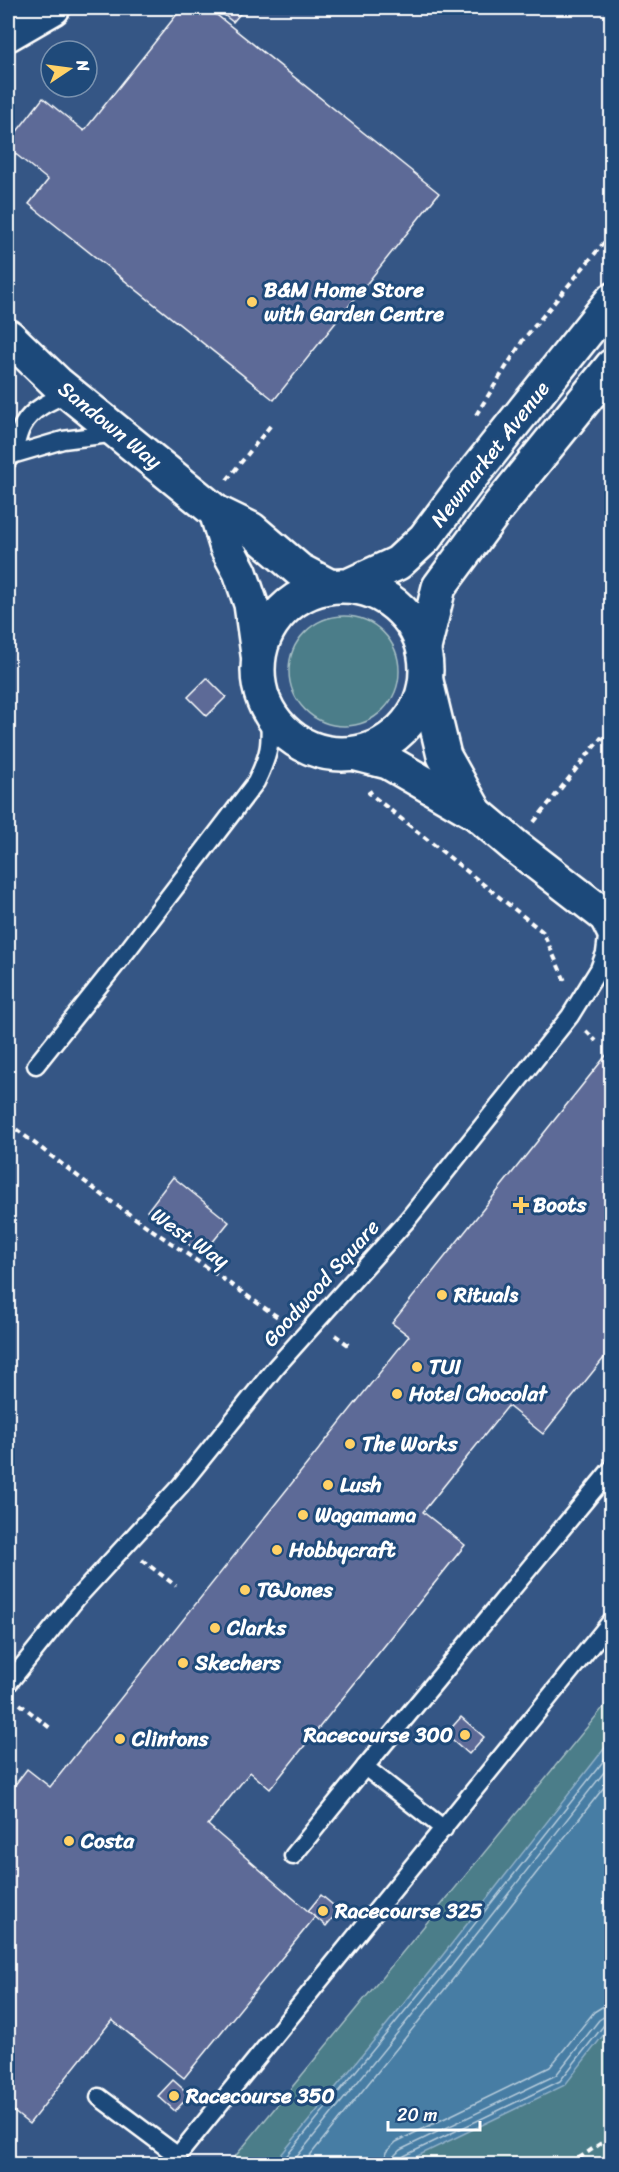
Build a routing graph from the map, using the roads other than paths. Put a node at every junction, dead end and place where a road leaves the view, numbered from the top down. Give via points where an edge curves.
1 (53, 8) edge
2 (8, 34) edge
3 (612, 300) edge
4 (8, 336) edge
5 (612, 366) edge
6 (69, 393) junction
7 (118, 433) junction
8 (10, 458) edge
9 (225, 500) junction
10 (340, 585) junction
11 (424, 648) junction
12 (258, 654) junction
13 (426, 681) junction
14 (268, 713) junction
15 (357, 754) junction
16 (476, 813) junction
17 (602, 913) edge
18 (36, 1065) dead end
19 (612, 1468) edge
20 (612, 1620) edge
21 (14, 1663) edge
22 (8, 1684) edge
23 (365, 1767) junction
24 (444, 1829) junction
25 (293, 1856) dead end
26 (99, 2097) dead end
27 (174, 2160) edge

1 - 2 street
3 - 10 street, Newmarket Avenue via 425,538 398,563
4 - 6 street, Sandown Way
5 - 11 street, Newmarket Avenue via 498,507 440,587
6 - 7 street, Sandown Way
6 - 8 lane via 43,404 23,423
7 - 8 lane via 63,440
7 - 9 street, Sandown Way
9 - 10 street, Sandown Way via 251,529 299,570
9 - 12 street via 227,548 251,604
10 - 11 street via 375,592 397,605 414,624
10 - 12 street via 296,598 271,622
11 - 13 street
12 - 14 street via 258,685
13 - 15 street via 416,712 394,737
13 - 16 street via 444,756
14 - 15 street via 289,736 315,751
14 - 18 lane via 271,742 256,782
15 - 16 street via 388,762
16 - 17 street
17 - 21 lane, Goodwood Square via 607,937 605,953 570,1016 408,1219 275,1368 180,1486
19 - 23 lane
20 - 24 lane
21 - 22 lane, Goodwood Square
23 - 24 lane
23 - 25 lane
24 - 27 lane
26 - 27 lane

